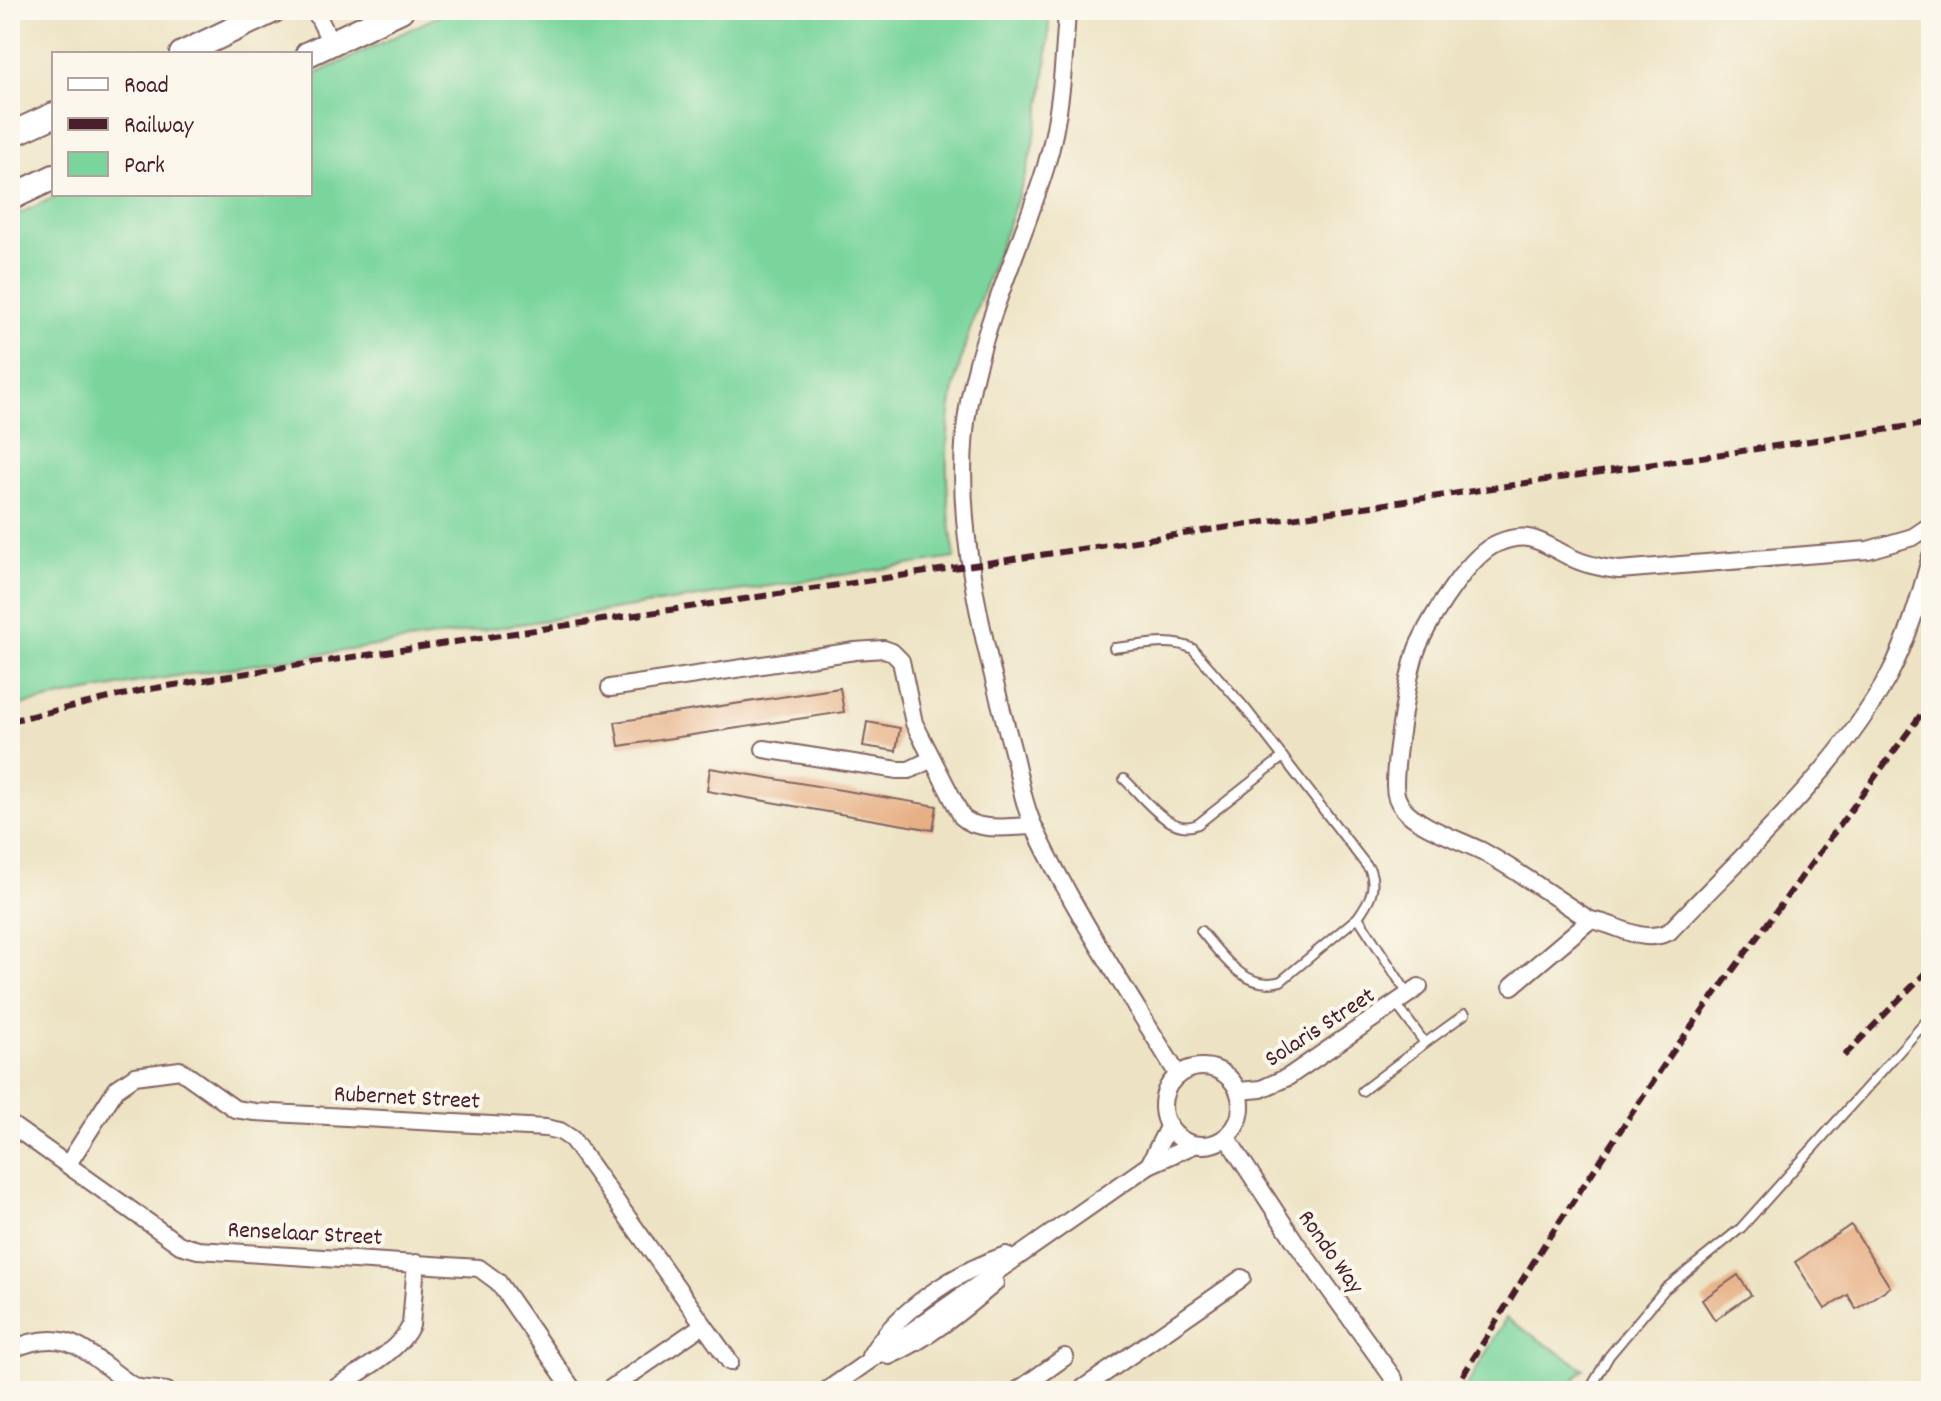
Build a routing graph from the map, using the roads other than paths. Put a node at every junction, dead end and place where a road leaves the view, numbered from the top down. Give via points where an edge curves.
1 (274, 10) edge
2 (315, 10) edge
3 (401, 10) edge
4 (1067, 10) edge
5 (331, 43) junction
6 (186, 52) edge
7 (312, 52) edge
8 (52, 116) edge
9 (10, 135) edge
10 (52, 178) edge
11 (10, 198) edge
12 (1931, 525) edge
13 (1931, 556) edge
14 (1114, 648) dead end
15 (610, 688) dead end
16 (764, 749) dead end
17 (1283, 757) junction
18 (932, 759) junction
19 (1124, 779) dead end
20 (1033, 826) junction
21 (1358, 917) junction
22 (1590, 920) junction
23 (1201, 931) dead end
24 (1512, 986) dead end
25 (1408, 996) junction
26 (1465, 1014) dead end
27 (1931, 1016) edge
28 (1425, 1043) junction
29 (1178, 1075) junction
30 (1239, 1091) junction
31 (1362, 1091) dead end
32 (10, 1124) edge
33 (1169, 1125) junction
34 (1227, 1138) junction
35 (1194, 1145) junction
36 (68, 1164) junction
37 (1149, 1165) junction
38 (416, 1263) junction
39 (1242, 1278) dead end
40 (703, 1325) junction
41 (10, 1350) edge
42 (1065, 1357) dead end
43 (730, 1362) dead end
44 (167, 1391) edge
45 (331, 1391) edge
46 (574, 1391) edge
47 (607, 1391) edge
48 (826, 1391) edge
49 (1017, 1391) edge
50 (1079, 1391) edge
51 (1396, 1391) edge
52 (1589, 1391) edge

1 - 6 main road
2 - 5 street
3 - 5 main road
4 - 20 street via 1047,162 979,359 964,464 984,643
5 - 7 main road
8 - 9 main road
10 - 11 main road
12 - 22 street via 1913,537 1868,550 1619,570 1589,565 1528,537 1496,543 1480,554 1419,643 1402,730 1396,798 1414,818 1485,853
13 - 22 street via 1889,676 1857,724 1783,813 1669,932 1642,937
14 - 17 lane via 1177,644 1193,649
15 - 18 street via 884,649 901,661 914,723
16 - 18 street via 898,770
17 - 19 lane via 1198,824 1185,828 1171,824
17 - 21 lane via 1370,870 1373,889
18 - 20 street via 969,824
20 - 29 street
21 - 23 lane via 1271,984 1236,970
21 - 25 lane
22 - 24 street
25 - 28 lane
25 - 30 street, Solaris Street via 1288,1077 1261,1089
26 - 28 lane
27 - 52 lane via 1741,1228 1665,1289 1609,1356
28 - 31 lane
29 - 30 street via 1197,1067 1217,1070
29 - 33 street via 1163,1101
30 - 34 street via 1242,1111
32 - 36 street, Renselaar Street
33 - 35 street
33 - 37 street
34 - 35 street
34 - 51 street, Rondo Way via 1394,1379
35 - 37 street
36 - 38 street, Renselaar Street via 180,1245
36 - 40 street, Rubernet Street via 116,1089 135,1076 180,1070 235,1109 560,1131 572,1139
37 - 48 street
38 - 45 street via 407,1333
38 - 46 street, Renselaar Street via 469,1266 491,1275
39 - 50 street
40 - 43 street, Rubernet Street
40 - 47 street
41 - 44 street via 44,1338 59,1339 130,1384
42 - 49 street

